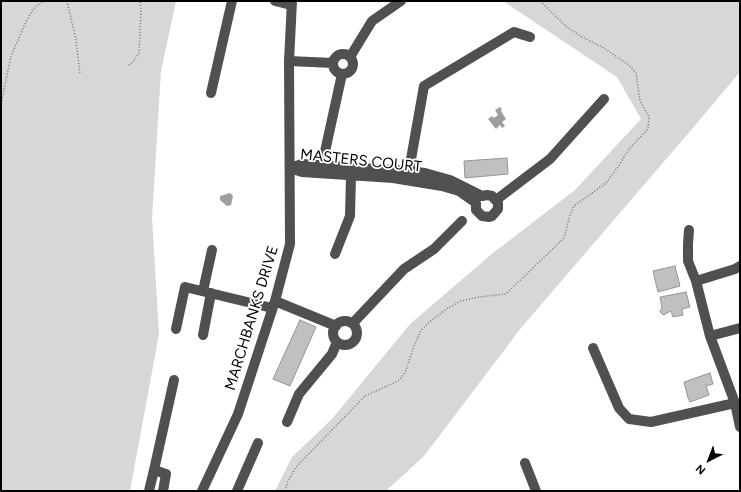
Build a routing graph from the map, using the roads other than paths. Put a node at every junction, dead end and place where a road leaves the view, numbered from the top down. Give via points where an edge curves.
1 (232, 1) edge
2 (275, 1) edge
3 (401, 1) edge
4 (292, 3) edge
5 (530, 37) dead end
6 (350, 57) junction
7 (289, 61) junction
8 (333, 63) junction
9 (342, 74) junction
10 (211, 93) dead end
11 (604, 99) dead end
12 (324, 156) dead end
13 (290, 168) junction
14 (352, 172) junction
15 (408, 175) junction
16 (496, 200) junction
17 (462, 221) dead end
18 (689, 230) dead end
19 (212, 250) dead end
20 (335, 254) dead end
21 (740, 266) edge
22 (696, 281) junction
23 (207, 292) junction
24 (273, 305) junction
25 (353, 323) junction
26 (336, 326) junction
27 (740, 328) edge
28 (176, 329) dead end
29 (203, 335) dead end
30 (710, 336) junction
31 (337, 342) junction
32 (593, 348) dead end
33 (174, 380) dead end
34 (735, 403) junction
35 (287, 422) dead end
36 (740, 427) edge
37 (258, 443) dead end
38 (525, 463) dead end
39 (154, 470) junction
40 (149, 491) edge
41 (163, 491) edge
42 (202, 491) edge
43 (237, 491) edge
44 (536, 491) edge

1 - 10 street
2 - 4 street
3 - 6 street via 372,21
4 - 7 street, MARCHBANKS DRIVE
5 - 15 street via 514,32 424,86
6 - 8 street via 341,54 335,57
6 - 9 street via 353,62 352,68 348,73
7 - 8 street
7 - 13 street, MARCHBANKS DRIVE
8 - 9 street via 334,69
9 - 12 street
11 - 16 street via 550,159
13 - 14 street, MASTERS COURT via 302,172
13 - 24 street, MARCHBANKS DRIVE via 290,244
14 - 15 street, MASTERS COURT via 393,178
14 - 20 street via 350,216
15 - 16 street, MASTERS COURT via 425,173 450,180 482,196 490,195
15 - 16 street, MASTERS COURT via 459,191 476,203 478,213 485,217 497,212
17 - 25 street via 434,249 404,269
18 - 22 street via 688,261
19 - 23 street
21 - 22 street
22 - 30 street
23 - 24 street
23 - 28 street via 185,287
23 - 29 street
24 - 26 street
24 - 42 street, MARCHBANKS DRIVE via 238,414
25 - 26 street via 344,321
25 - 31 street via 357,330 355,340 345,345
26 - 31 street via 333,333
27 - 30 street
30 - 34 street
31 - 35 street via 332,354 299,394
32 - 34 street via 620,408 629,419 651,422
33 - 39 street
34 - 36 street
37 - 43 street
38 - 44 street
39 - 40 street
39 - 41 street via 166,474

